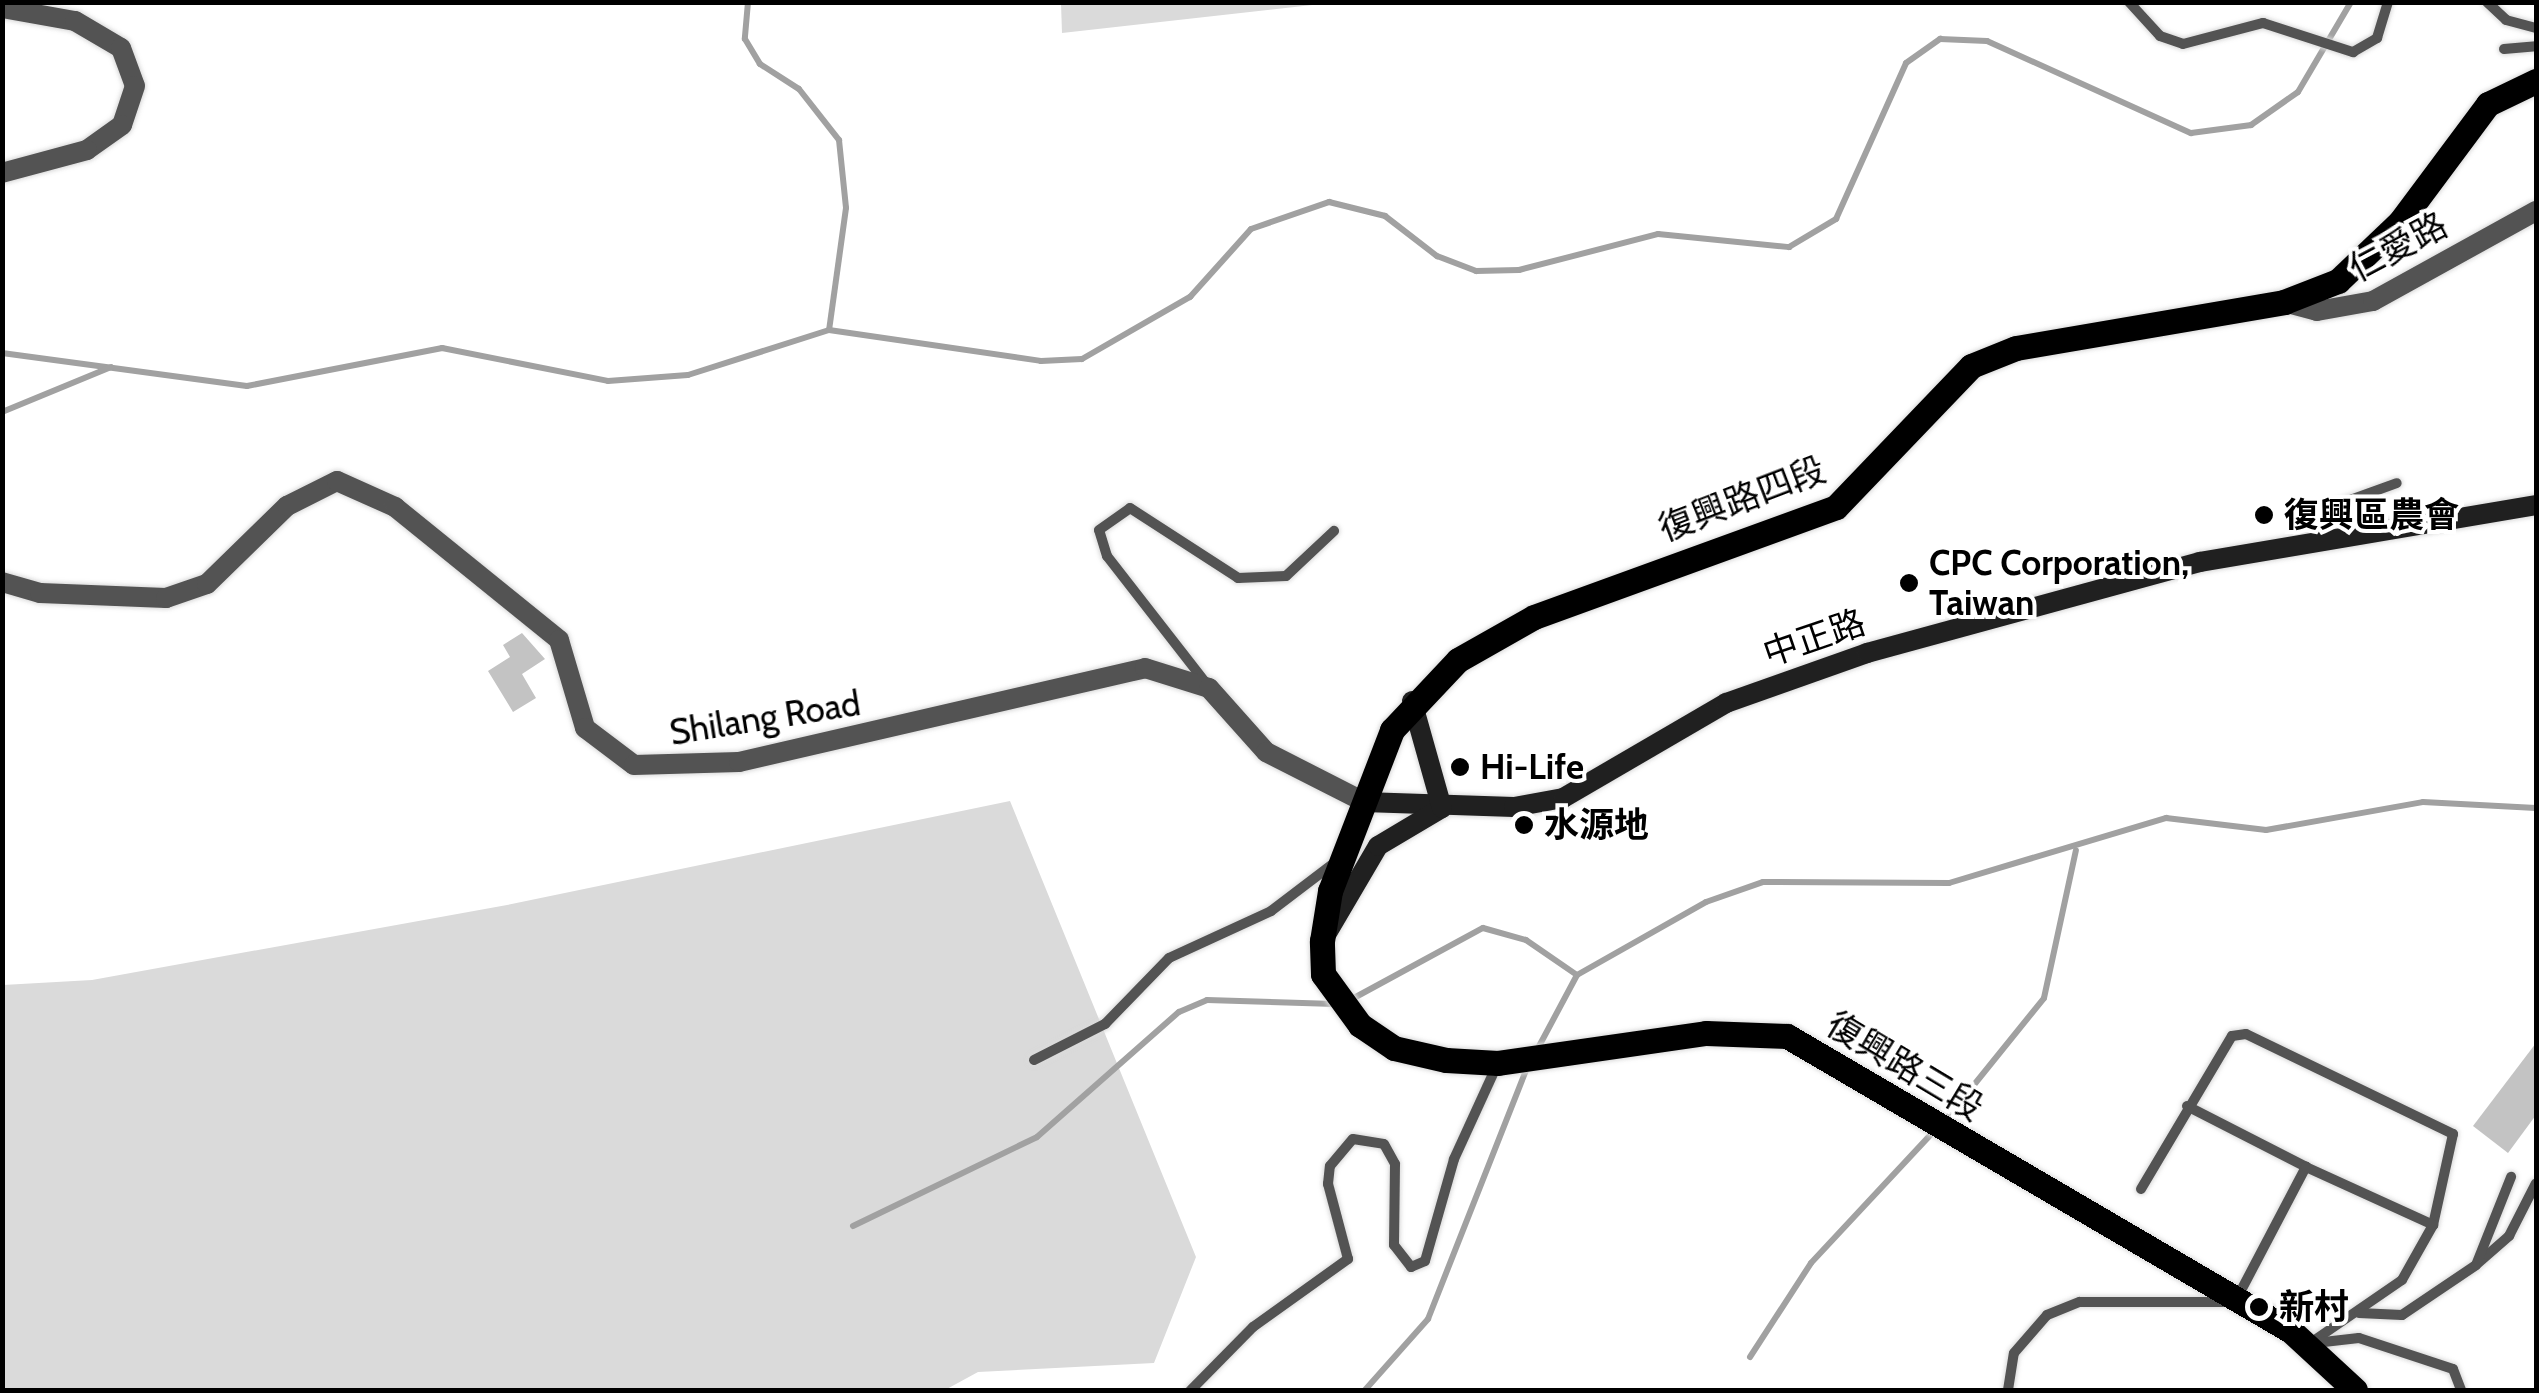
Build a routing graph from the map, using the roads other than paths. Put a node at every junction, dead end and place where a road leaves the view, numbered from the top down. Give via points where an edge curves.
1 (2129, 2) edge
2 (2388, 2) edge
3 (2487, 2) edge
4 (2, 8) edge
5 (2536, 28) edge
6 (2536, 46) edge
7 (2504, 49) dead end
8 (2536, 82) edge
9 (2, 173) edge
10 (2536, 212) edge
11 (2284, 302) junction
12 (2397, 483) dead end
13 (2535, 504) edge
14 (1334, 531) dead end
15 (2318, 542) junction
16 (2, 582) edge
17 (1209, 688) junction
18 (1412, 701) junction
19 (1364, 802) junction
20 (1442, 808) junction
21 (1345, 853) junction
22 (1322, 942) junction
23 (1336, 997) joint
24 (1034, 1060) dead end
25 (1498, 1064) junction
26 (2187, 1106) junction
27 (2306, 1167) junction
28 (2511, 1177) dead end
29 (2536, 1183) edge
30 (2141, 1190) dead end
31 (2433, 1225) junction
32 (2476, 1264) junction
33 (2234, 1302) junction
34 (2359, 1312) junction
35 (2309, 1344) junction
36 (1191, 1390) edge
37 (2008, 1390) edge
38 (2355, 1390) edge
39 (2461, 1390) edge

1 - 2 lane via 2160,36 2183,44 2262,23 2353,52 2376,38
3 - 5 lane via 2506,20
4 - 9 street via 75,21 121,48 135,86 122,125 86,150
6 - 7 lane
8 - 11 main road, 復興路四段 via 2488,104 2367,257 2338,281
10 - 11 street, 仁愛路 via 2373,301 2317,311
11 - 18 main road, 復興路四段 via 2016,348 1971,366 1836,507 1534,617 1458,660
12 - 15 lane via 2328,508
13 - 15 street, 中正路
14 - 17 lane via 1286,576 1238,578 1130,508 1099,530 1106,556
15 - 20 street, 中正路 via 2183,566 1867,653 1726,703 1563,798
16 - 17 street, Shilang Road via 40,593 166,598 207,584 286,506 337,481 395,507 559,640 585,728 634,765 739,762 1145,668
17 - 19 street, Shilang Road via 1280,763
18 - 19 main road, 復興路四段
18 - 20 street
19 - 20 street, 中正路
19 - 21 main road, 復興路四段
20 - 22 street via 1378,846
21 - 22 main road, 復興路四段
21 - 24 lane via 1285,903 1170,958 1082,1041
22 - 23 main road, 復興路四段 via 1323,974
23 - 25 main road, 復興路三段 via 1360,1025 1394,1048
25 - 33 main road, 復興路三段 via 1706,1033 1787,1036
25 - 36 lane via 1454,1159 1425,1261 1411,1267 1394,1245 1395,1164 1384,1144 1352,1139 1330,1166 1328,1184 1348,1259 1253,1327
26 - 27 lane
26 - 30 lane
26 - 31 lane via 2219,1044 2246,1034 2442,1123 2456,1149
27 - 31 lane
27 - 33 lane
28 - 32 lane
29 - 32 lane via 2509,1236
31 - 34 lane via 2402,1280
32 - 34 lane via 2402,1315
33 - 35 main road, 復興路三段
33 - 37 lane via 2080,1302 2047,1314 2014,1354
34 - 35 lane
35 - 38 main road, 復興路三段
35 - 39 lane via 2359,1338 2453,1369

